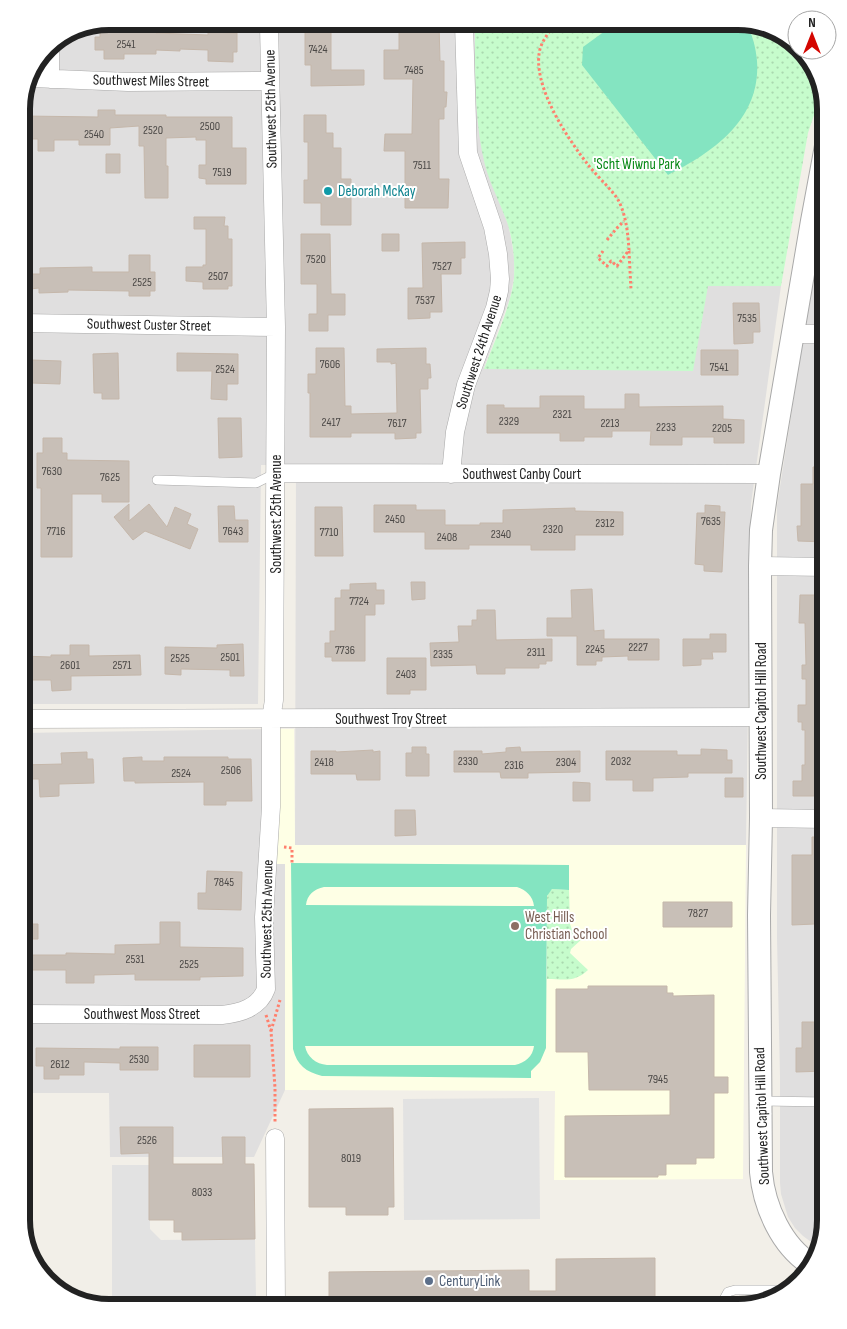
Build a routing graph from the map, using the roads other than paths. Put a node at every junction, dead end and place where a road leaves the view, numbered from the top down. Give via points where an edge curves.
1 (269, 30) edge
2 (464, 30) edge
3 (46, 62) edge
4 (41, 79) edge
5 (270, 81) junction
6 (817, 194) edge
7 (30, 323) edge
8 (276, 327) junction
9 (793, 334) junction
10 (817, 334) edge
11 (276, 473) junction
12 (451, 474) junction
13 (769, 474) junction
14 (157, 480) dead end
15 (760, 566) junction
16 (817, 567) edge
17 (761, 717) junction
18 (30, 719) edge
19 (271, 719) junction
20 (761, 818) junction
21 (817, 818) edge
22 (259, 1001) joint
23 (30, 1014) edge
24 (760, 1102) junction
25 (817, 1102) edge
26 (275, 1138) road end
27 (806, 1261) edge
28 (775, 1290) edge
29 (276, 1299) edge
30 (724, 1299) edge

1 - 5 street, Southwest 25th Avenue
2 - 12 street, Southwest 24th Avenue via 468,153 493,227 500,279 495,308 466,385 455,432
3 - 4 street
4 - 5 street, Southwest Miles Street
5 - 8 street, Southwest 25th Avenue
6 - 9 street, Southwest Capitol Hill Road
7 - 8 street, Southwest Custer Street
8 - 11 street, Southwest 25th Avenue
9 - 10 street
9 - 13 street, Southwest Capitol Hill Road
11 - 12 street, Southwest Canby Court
11 - 14 lane via 256,483
11 - 19 street, Southwest 25th Avenue via 274,700
12 - 13 street, Southwest Canby Court
13 - 15 street, Southwest Capitol Hill Road
15 - 16 street
15 - 17 street, Southwest Capitol Hill Road
17 - 19 street, Southwest Troy Street
17 - 20 street, Southwest Capitol Hill Road
18 - 19 street, Southwest Troy Street
19 - 22 street, Southwest 25th Avenue via 271,807 264,917 266,989
20 - 21 street
20 - 24 street, Southwest Capitol Hill Road
22 - 23 street, Southwest Moss Street via 235,1014 222,1015
24 - 25 lane
24 - 27 street, Southwest Capitol Hill Road via 761,1172 765,1196 782,1233
26 - 29 street
28 - 30 lane via 735,1290 728,1292

